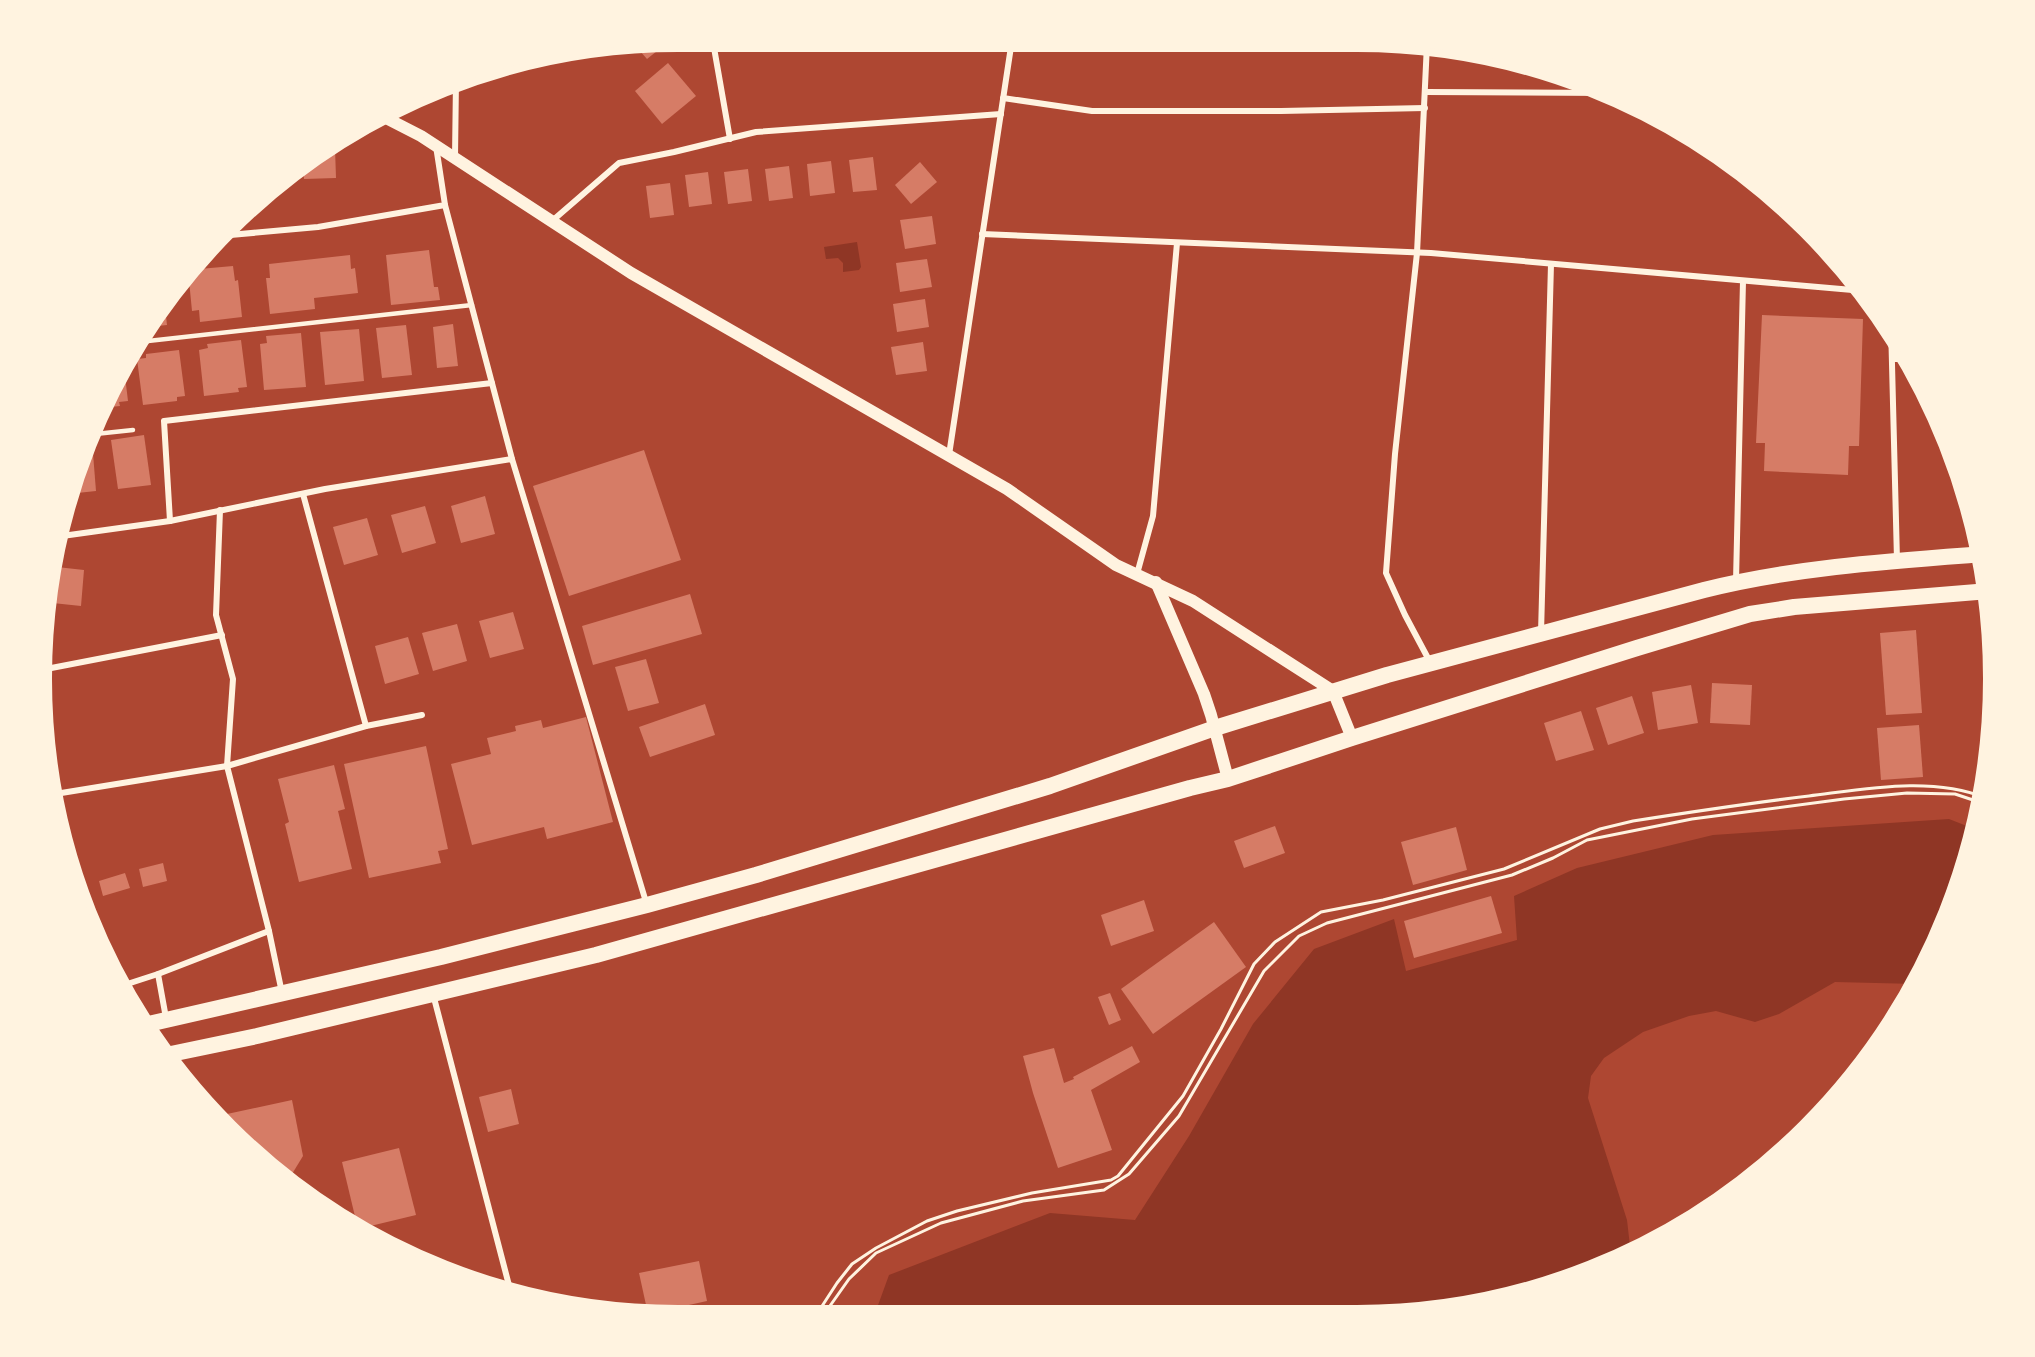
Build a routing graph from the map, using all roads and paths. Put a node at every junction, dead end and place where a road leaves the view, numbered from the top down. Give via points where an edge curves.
1 (713, 48) edge
2 (1011, 48) edge
3 (1427, 52) edge
4 (456, 89) edge
5 (1426, 92) junction
6 (1590, 93) edge
7 (1004, 98) junction
8 (1425, 108) junction
9 (1001, 114) junction
10 (388, 119) edge
11 (730, 139) junction
12 (435, 146) junction
13 (455, 158) junction
14 (446, 206) junction
15 (551, 221) junction
16 (982, 234) junction
17 (231, 235) edge
18 (1177, 243) junction
19 (1417, 253) junction
20 (1551, 264) junction
21 (1743, 281) junction
22 (1853, 290) edge
23 (472, 305) junction
24 (146, 341) edge
25 (1892, 346) edge
26 (1893, 359) junction
27 (1900, 359) edge
28 (492, 383) junction
29 (133, 430) dead end
30 (97, 434) edge
31 (949, 456) junction
32 (512, 459) junction
33 (303, 494) junction
34 (220, 510) junction
35 (170, 521) junction
36 (64, 536) edge
37 (1975, 555) edge
38 (1897, 561) junction
39 (1137, 574) junction
40 (1156, 582) junction
41 (1736, 582) junction
42 (1981, 592) edge
43 (1541, 634) junction
44 (222, 635) junction
45 (1430, 662) junction
46 (48, 669) edge
47 (1333, 692) junction
48 (422, 715) dead end
49 (366, 726) junction
50 (1215, 728) junction
51 (1352, 738) junction
52 (227, 766) junction
53 (1228, 779) junction
54 (59, 793) edge
55 (1976, 795) edge
56 (1975, 801) edge
57 (647, 905) junction
58 (269, 932) junction
59 (158, 974) junction
60 (127, 984) edge
61 (282, 993) junction
62 (433, 993) junction
63 (167, 1020) junction
64 (151, 1024) edge
65 (172, 1054) edge
66 (509, 1286) edge
67 (820, 1309) edge
68 (828, 1309) edge

1 - 11 street
2 - 7 street
3 - 5 street
4 - 13 street
5 - 6 street
5 - 8 street
7 - 8 street via 1092,111
7 - 9 street
8 - 19 street
9 - 11 street via 756,132
9 - 16 street
10 - 12 main road
11 - 15 street via 619,163
12 - 13 main road
12 - 14 street
13 - 15 main road
14 - 17 street via 318,227
14 - 23 street
15 - 31 main road via 631,273
16 - 18 street
16 - 31 street
18 - 19 street
18 - 39 street via 1153,516
19 - 20 street
19 - 45 street via 1386,573
20 - 21 street
20 - 43 street
21 - 22 street
21 - 41 street
23 - 24 lane
23 - 28 street
25 - 26 street
26 - 27 street
26 - 38 street
28 - 32 street
28 - 35 street via 164,421
29 - 30 lane
31 - 39 main road via 1007,489 1116,565
32 - 33 street
32 - 57 street
33 - 34 street
33 - 49 street
34 - 35 street
34 - 44 street via 216,615
35 - 36 street
37 - 38 highway
38 - 41 highway
39 - 40 main road
40 - 47 main road via 1193,601
40 - 50 main road
41 - 43 highway
42 - 51 highway via 1750,614
43 - 45 highway
44 - 46 street
44 - 52 street via 233,679
45 - 47 highway
47 - 50 highway
47 - 51 main road
48 - 49 street
49 - 52 street
50 - 53 main road
50 - 57 highway via 1050,786
51 - 53 highway
52 - 54 street
52 - 58 street
53 - 62 highway via 596,955
55 - 67 path via 1930,787 1873,788 1633,821 1600,829 1504,869 1322,912 1275,942 1254,964 1183,1096 1118,1176 1032,1192 927,1221 852,1264
56 - 68 path via 1955,794 1907,793 1692,819 1587,840 1512,875 1327,923 1299,936 1264,971 1179,1116 1129,1174 1104,1190 1023,1202 941,1223 876,1253 849,1279
57 - 61 highway
58 - 59 street
58 - 61 street
59 - 60 street
59 - 63 street
61 - 63 highway
62 - 65 highway
62 - 66 street
63 - 64 highway

